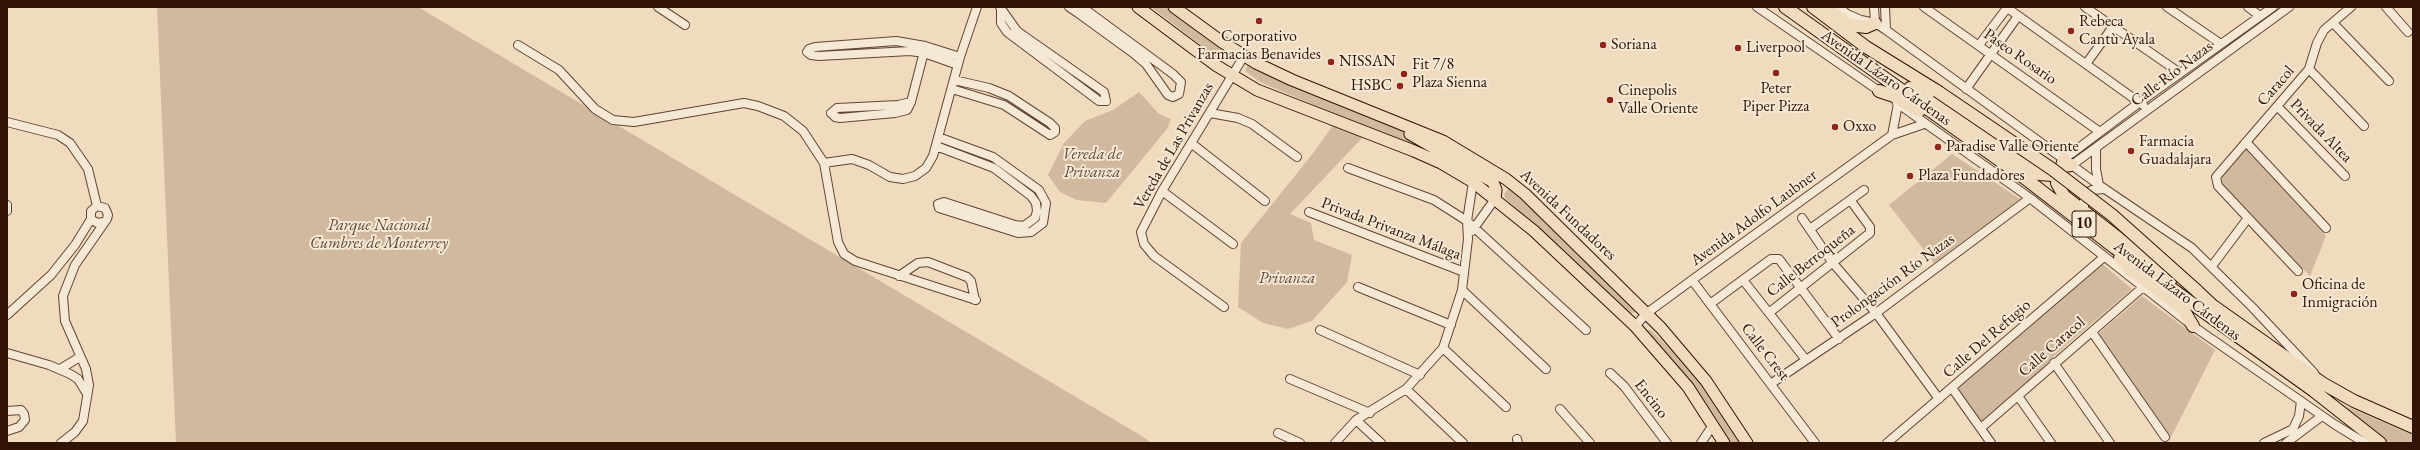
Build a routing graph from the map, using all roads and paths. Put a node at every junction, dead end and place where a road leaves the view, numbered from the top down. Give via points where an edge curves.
1 (658, 7) edge
2 (1069, 7) edge
3 (1138, 7) edge
4 (1174, 7) edge
5 (1757, 7) edge
6 (1785, 7) edge
7 (1812, 7) edge
8 (1824, 7) edge
9 (1839, 7) edge
10 (1874, 7) edge
11 (1885, 7) edge
12 (1924, 7) edge
13 (2006, 7) edge
14 (2085, 7) edge
15 (2167, 7) edge
16 (2248, 7) edge
17 (2273, 7) edge
18 (2289, 7) edge
19 (2351, 7) edge
20 (2386, 7) edge
21 (976, 8) edge
22 (1000, 8) edge
23 (1080, 10) edge
24 (2018, 16) junction
25 (2260, 16) junction
26 (1875, 23) junction
27 (2333, 23) junction
28 (685, 25) dead end
29 (2112, 28) junction
30 (1886, 30) junction
31 (2408, 32) dead end
32 (860, 44) junction
33 (2221, 44) junction
34 (518, 45) dead end
35 (1980, 46) junction
36 (925, 50) junction
37 (860, 53) junction
38 (1990, 53) junction
39 (1244, 56) junction
40 (959, 61) junction
41 (1052, 61) junction
42 (2086, 64) junction
43 (2309, 69) junction
44 (2180, 73) junction
45 (1232, 76) junction
46 (2388, 81) dead end
47 (953, 84) junction
48 (1897, 86) junction
49 (1966, 89) junction
50 (1879, 91) junction
51 (911, 102) junction
52 (2140, 102) junction
53 (1898, 104) junction
54 (2277, 106) junction
55 (2147, 110) junction
56 (1210, 113) junction
57 (7, 122) edge
58 (1924, 124) junction
59 (1404, 125) junction
60 (2364, 126) dead end
61 (2100, 132) junction
62 (1892, 134) junction
63 (938, 137) junction
64 (2246, 142) junction
65 (1191, 143) junction
66 (2046, 145) junction
67 (936, 146) junction
68 (2096, 149) junction
69 (993, 157) junction
70 (1297, 157) dead end
71 (824, 163) junction
72 (2066, 163) junction
73 (988, 164) junction
74 (2006, 165) junction
75 (2026, 165) junction
76 (1348, 168) dead end
77 (2345, 176) dead end
78 (1473, 182) junction
79 (2103, 187) junction
80 (1864, 190) dead end
81 (1162, 191) junction
82 (2030, 198) junction
83 (1495, 199) junction
84 (1265, 201) dead end
85 (1851, 201) junction
86 (7, 204) edge
87 (97, 206) junction
88 (7, 210) edge
89 (2084, 210) junction
90 (1309, 212) dead end
91 (91, 218) junction
92 (1035, 218) junction
93 (1802, 218) dead end
94 (2248, 218) junction
95 (985, 219) junction
96 (1467, 220) junction
97 (104, 222) junction
98 (1043, 223) junction
99 (1475, 226) junction
100 (2326, 228) dead end
101 (1810, 229) junction
102 (1468, 239) junction
103 (1233, 244) dead end
104 (2115, 248) junction
105 (2104, 257) junction
106 (1832, 262) junction
107 (2212, 266) junction
108 (2298, 271) dead end
109 (1464, 272) junction
110 (899, 276) junction
111 (1692, 280) junction
112 (1743, 280) junction
113 (1358, 287) dead end
114 (1802, 288) junction
115 (2142, 288) junction
116 (1462, 290) junction
117 (1710, 304) junction
118 (1224, 307) dead end
119 (1770, 312) junction
120 (1876, 313) junction
121 (1647, 314) junction
122 (7, 315) edge
123 (2220, 323) junction
124 (1452, 325) junction
125 (1635, 326) junction
126 (2193, 326) junction
127 (1320, 330) dead end
128 (1586, 330) dead end
129 (2092, 332) junction
130 (1839, 339) junction
131 (1443, 348) junction
132 (7, 353) edge
133 (80, 356) junction
134 (1806, 360) junction
135 (2054, 363) junction
136 (60, 369) junction
137 (1546, 369) dead end
138 (1610, 373) dead end
139 (1420, 375) junction
140 (1290, 379) dead end
141 (1772, 383) junction
142 (2322, 383) junction
143 (1952, 388) junction
144 (1406, 389) junction
145 (88, 395) junction
146 (2018, 396) junction
147 (1939, 399) junction
148 (2301, 401) junction
149 (1506, 407) dead end
150 (1560, 409) dead end
151 (7, 411) edge
152 (1370, 413) junction
153 (2322, 416) junction
154 (1356, 420) junction
155 (1713, 425) junction
156 (2413, 427) edge
157 (1981, 428) junction
158 (7, 431) edge
159 (1278, 433) dead end
160 (2296, 433) junction
161 (2165, 437) dead end
162 (61, 443) edge
163 (1300, 443) edge
164 (1335, 443) edge
165 (1382, 443) edge
166 (1463, 443) edge
167 (1590, 443) edge
168 (1667, 443) edge
169 (1701, 443) edge
170 (1724, 443) edge
171 (1747, 443) edge
172 (1815, 443) edge
173 (1887, 443) edge
174 (1991, 443) edge
175 (2051, 443) edge
176 (2110, 443) edge
177 (2264, 443) edge
178 (2286, 443) edge
179 (2365, 443) edge
180 (2380, 443) edge

1 - 28 street
2 - 23 street
3 - 45 main road
4 - 39 main road, Avenida Fundadores
5 - 50 street, Avenida Lázaro Cárdenas
6 - 48 highway, Avenida Lázaro Cárdenas / 10
7 - 142 highway, Avenida Lázaro Cárdenas / 10, bridge via 1866,47 1937,91 2052,169 2106,211 2214,306
8 - 26 highway via 1849,25 1866,27
9 - 26 street, Avenida Lázaro Cárdenas via 1847,14
10 - 26 street
11 - 30 street
12 - 35 street, Paseo Rosario
13 - 24 street
13 - 35 street
14 - 29 street
15 - 33 street
16 - 25 street
17 - 25 street, Calle Río Nazas
18 - 55 street, Calle Río Nazas
19 - 27 street, Caracol
20 - 31 street
21 - 40 street
22 - 41 street via 1001,23 1007,32
23 - 23 street via 1143,62 1168,95 1173,97 1179,94 1181,87 1177,77
24 - 38 street
24 - 42 street
25 - 33 street, Calle Río Nazas
26 - 30 street, Avenida Lázaro Cárdenas
27 - 43 street, Caracol via 2320,35
27 - 46 street
29 - 42 street
29 - 44 street
30 - 49 street, Avenida Lázaro Cárdenas
32 - 36 street via 896,41
32 - 37 street
32 - 37 street via 811,48 807,52 814,56
33 - 44 street, Calle Río Nazas
34 - 71 street via 559,70 595,109 613,120 634,122 732,104 758,106 773,110 796,125 812,142
35 - 38 street, Paseo Rosario
36 - 37 street
36 - 40 street
36 - 51 street
38 - 49 street
38 - 61 street, Paseo Rosario
39 - 45 street, Vereda de Las Privanzas
39 - 59 main road, Avenida Fundadores via 1292,80
40 - 47 street
41 - 41 street via 1099,102 1106,101 1104,92
42 - 52 street
43 - 54 street, Caracol
43 - 60 street
44 - 52 street, Calle Río Nazas
45 - 56 street, Vereda de Las Privanzas
45 - 78 main road via 1269,96 1414,151
47 - 47 street via 1004,105 1050,135 1055,132 1050,123 1010,96 989,88
47 - 63 street
48 - 74 highway, Avenida Lázaro Cárdenas / 10
48 - 75 highway via 1908,87 1932,100
49 - 66 street, Avenida Lázaro Cárdenas
50 - 53 street, Avenida Lázaro Cárdenas
50 - 74 highway via 1894,96 1916,109 1987,158
51 - 51 street via 836,108 831,113 840,118 895,113 907,110
52 - 55 street
52 - 61 street, Calle Río Nazas
53 - 58 street, Avenida Lázaro Cárdenas
53 - 62 street
54 - 64 street, Caracol
54 - 77 street, Privada Altea
55 - 68 street, Calle Río Nazas
56 - 65 street, Vereda de Las Privanzas
56 - 70 street via 1238,118 1252,124
57 - 87 street via 58,135 70,144 88,169
58 - 62 street, Avenida Adolfo Laubner
58 - 82 street, Avenida Lázaro Cárdenas
59 - 83 main road via 1411,135 1493,182 1496,190
59 - 121 main road, Avenida Fundadores via 1442,141 1506,179 1525,194
61 - 72 street, Calle Río Nazas
62 - 111 street, Avenida Adolfo Laubner
63 - 67 street
63 - 69 street
64 - 94 street, Caracol via 2219,173 2216,181
64 - 100 street
65 - 81 street, Vereda de Las Privanzas
65 - 84 street
66 - 72 street, Avenida Lázaro Cárdenas
66 - 75 street via 2037,163
67 - 71 street via 926,168 910,178 890,177 852,159
67 - 73 street
68 - 72 street, Calle Río Nazas
68 - 79 street via 2096,169
69 - 73 street
69 - 98 street via 1043,194 1047,210
71 - 110 street via 838,242 844,254 855,262
72 - 75 highway via 2052,175 2046,176
72 - 79 street, Avenida Lázaro Cárdenas
72 - 89 highway via 2058,178 2060,189
73 - 92 street via 1031,196 1037,207
74 - 104 highway, Avenida Lázaro Cárdenas / 10
76 - 96 street via 1434,200
78 - 83 main road
78 - 96 street
79 - 89 street via 2088,192 2084,198
79 - 107 street, Avenida Lázaro Cárdenas via 2192,248
80 - 85 street
81 - 103 street
81 - 118 street, Vereda de Las Privanzas via 1142,229 1142,239 1154,256
82 - 105 street, Avenida Lázaro Cárdenas
82 - 120 street, Prolongación Río Nazas
83 - 99 street
83 - 125 main road via 1534,231
85 - 101 street
85 - 106 street, Calle Berroqueña via 1870,227 1870,233
86 - 88 street
87 - 91 street via 91,211
87 - 97 street via 108,211
89 - 123 highway via 2198,301
90 - 109 street, Privada Privanza Málaga
91 - 97 street via 97,223
91 - 122 street via 75,245 51,275
92 - 95 street via 1027,225 1019,226
92 - 98 street
93 - 101 street
94 - 107 street
94 - 108 street
95 - 95 street via 944,202 938,204 940,209
95 - 98 street via 1025,233 1036,230
96 - 99 street
96 - 102 street
97 - 133 street via 75,265 64,296 65,321
99 - 102 street
99 - 128 street
101 - 106 street
102 - 109 street
104 - 123 highway, Avenida Lázaro Cárdenas / 10
104 - 126 highway via 2124,264 2183,310
105 - 115 street, Avenida Lázaro Cárdenas
105 - 143 street, Calle Del Refugio
106 - 114 street, Calle Berroqueña
106 - 120 street
107 - 142 street, Avenida Lázaro Cárdenas
109 - 116 street
110 - 110 street via 976,300 968,277 928,262 918,263
111 - 117 street, Calle Crest
111 - 121 street, Avenida Adolfo Laubner
112 - 114 street via 1771,259 1779,259
112 - 117 street
112 - 119 street
113 - 124 street
114 - 119 street, Calle Berroqueña
114 - 130 street
115 - 126 street, Avenida Lázaro Cárdenas
115 - 129 street, Calle Caracol
116 - 124 street
116 - 137 street
117 - 141 street, Calle Crest
119 - 134 street
120 - 130 street, Prolongación Río Nazas
120 - 147 street
121 - 125 street, Avenida Adolfo Laubner
121 - 171 main road, Avenida Fundadores via 1706,381
123 - 180 highway, Avenida Lázaro Cárdenas / 10
124 - 131 street
125 - 155 main road via 1688,387
126 - 148 street, Avenida Lázaro Cárdenas
127 - 139 street
129 - 135 street, Calle Caracol
129 - 161 street
130 - 134 street, Prolongación Río Nazas
131 - 139 street
131 - 149 street
132 - 136 street
133 - 136 street
133 - 145 street via 88,377
134 - 141 street, Prolongación Río Nazas
135 - 146 street, Calle Caracol
135 - 176 street
136 - 145 street via 78,379
138 - 168 street, Encino via 1624,386
139 - 144 street
140 - 152 street
141 - 172 street, Calle Crest
142 - 156 highway, Avenida Lázaro Cárdenas / 10 via 2354,401
143 - 147 street, Calle Del Refugio
143 - 157 street
144 - 152 street
144 - 166 street
145 - 162 street via 82,421 75,432
146 - 157 street, Calle Caracol
146 - 175 street
147 - 173 street, Calle Del Refugio
148 - 153 street, Avenida Lázaro Cárdenas
148 - 160 street
150 - 167 street
151 - 158 street via 20,410 25,420 19,427
152 - 154 street
153 - 160 street
153 - 179 street, Avenida Lázaro Cárdenas
154 - 164 street
154 - 165 street
155 - 169 street
155 - 170 main road
157 - 174 street
159 - 163 street
160 - 177 street
160 - 178 street

